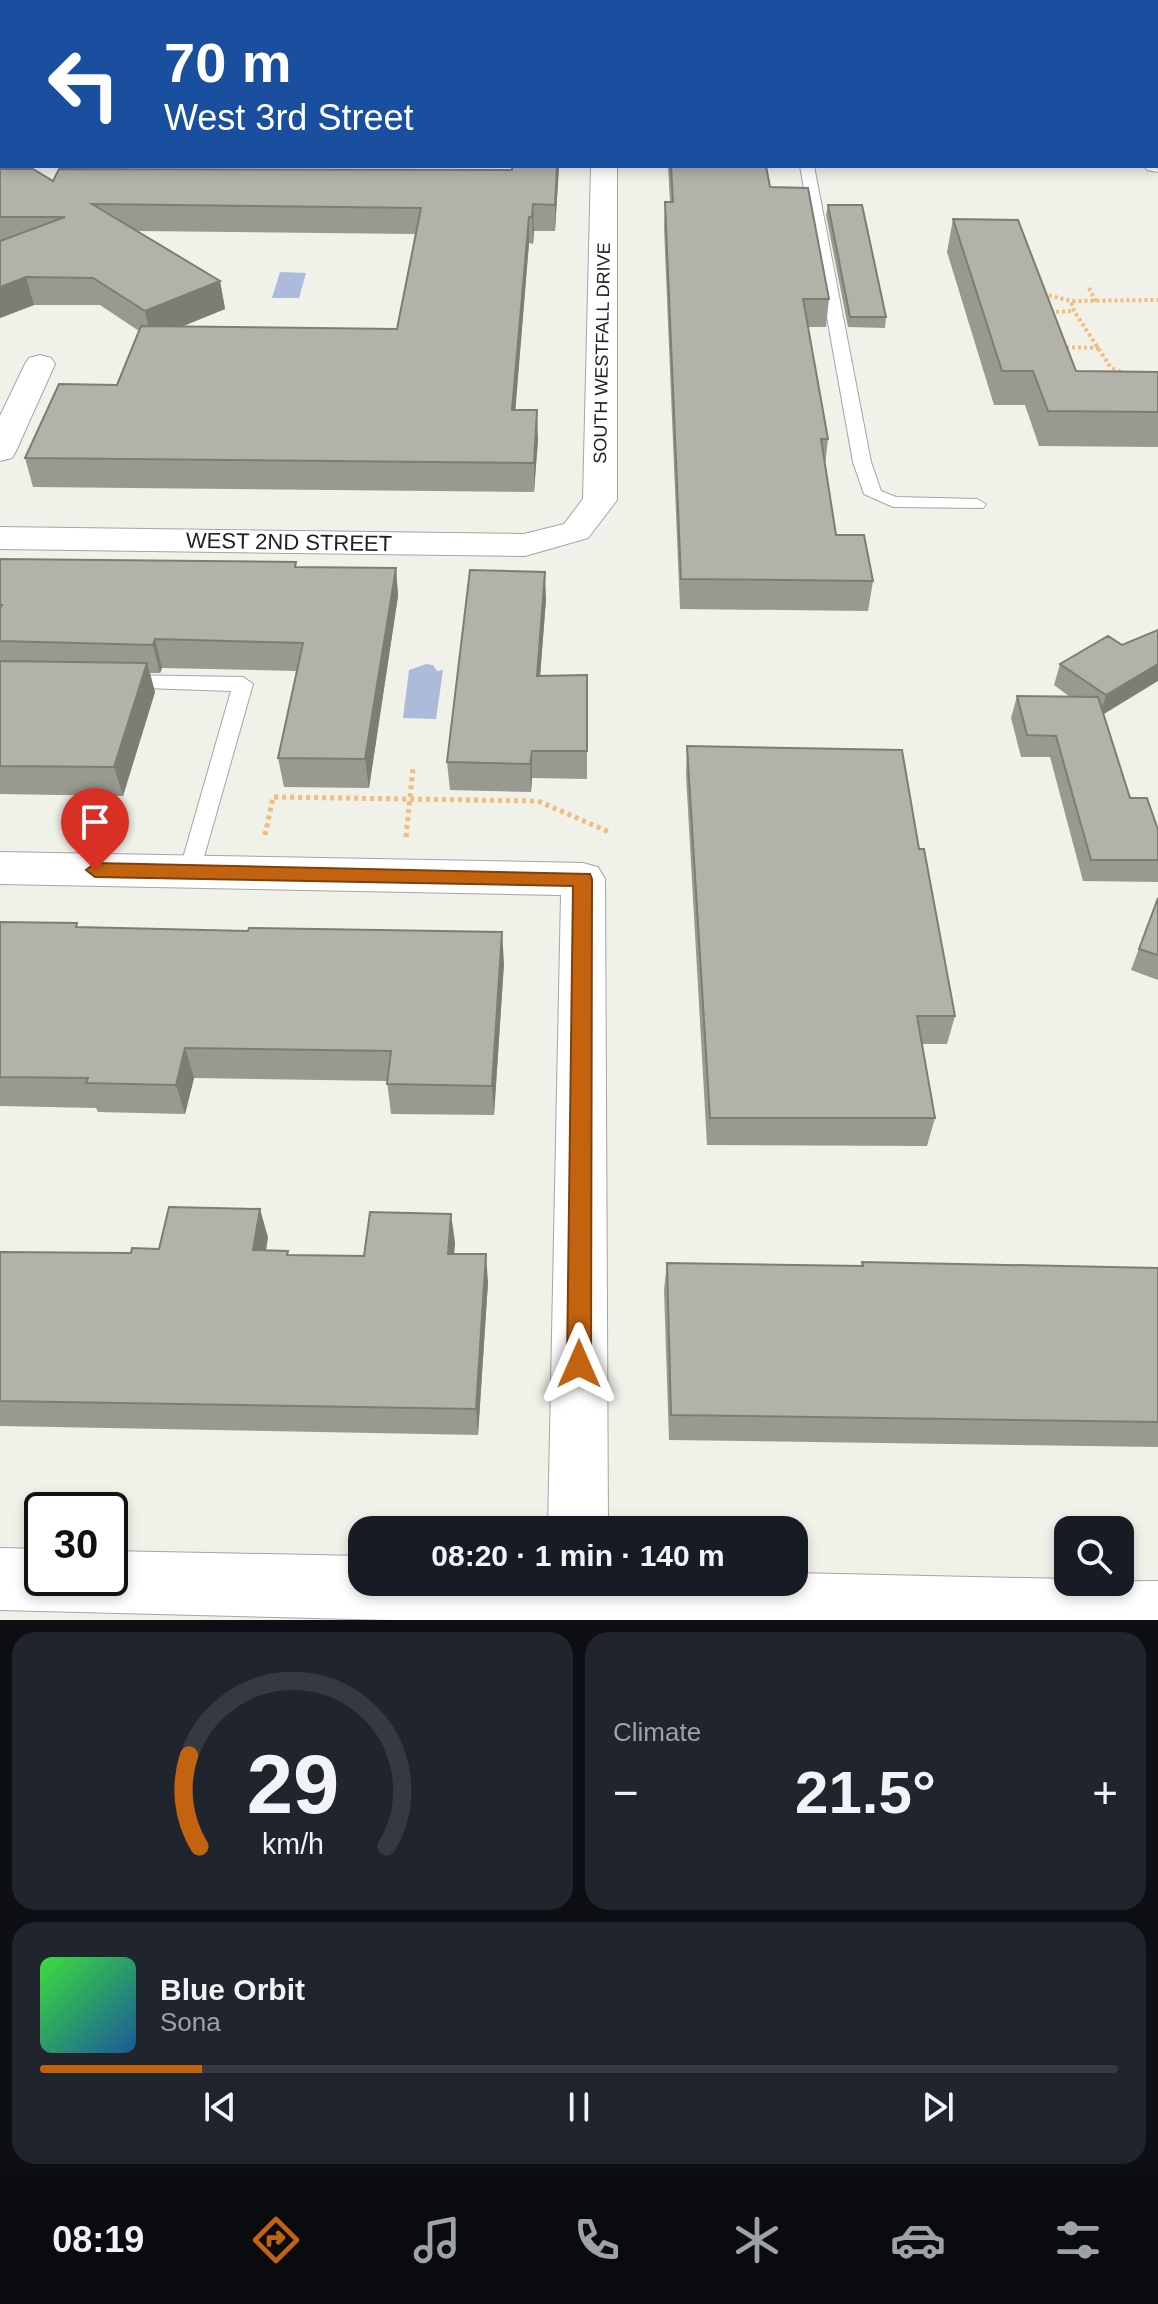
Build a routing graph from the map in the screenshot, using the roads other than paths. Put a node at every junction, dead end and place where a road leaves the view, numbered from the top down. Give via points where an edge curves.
1 (604, 168) edge
2 (807, 168) edge
3 (40, 364) dead end
4 (0, 451) edge
5 (977, 504) dead end
6 (576, 531) joint
7 (0, 538) edge
8 (106, 681) edge
9 (0, 868) edge
10 (190, 872) junction
11 (578, 1516) edge
12 (0, 1579) edge
13 (485, 1596) edge
14 (715, 1596) edge
15 (357, 1603) edge
16 (1158, 1612) edge

1 - 6 street, SOUTH WESTFALL DRIVE via 600,500
2 - 5 lane via 862,462 873,494 893,502
3 - 4 street
6 - 7 street, WEST 2ND STREET via 525,545
8 - 10 lane via 243,684
9 - 10 street
10 - 11 street via 583,879
12 - 15 street
13 - 15 street
14 - 16 street

